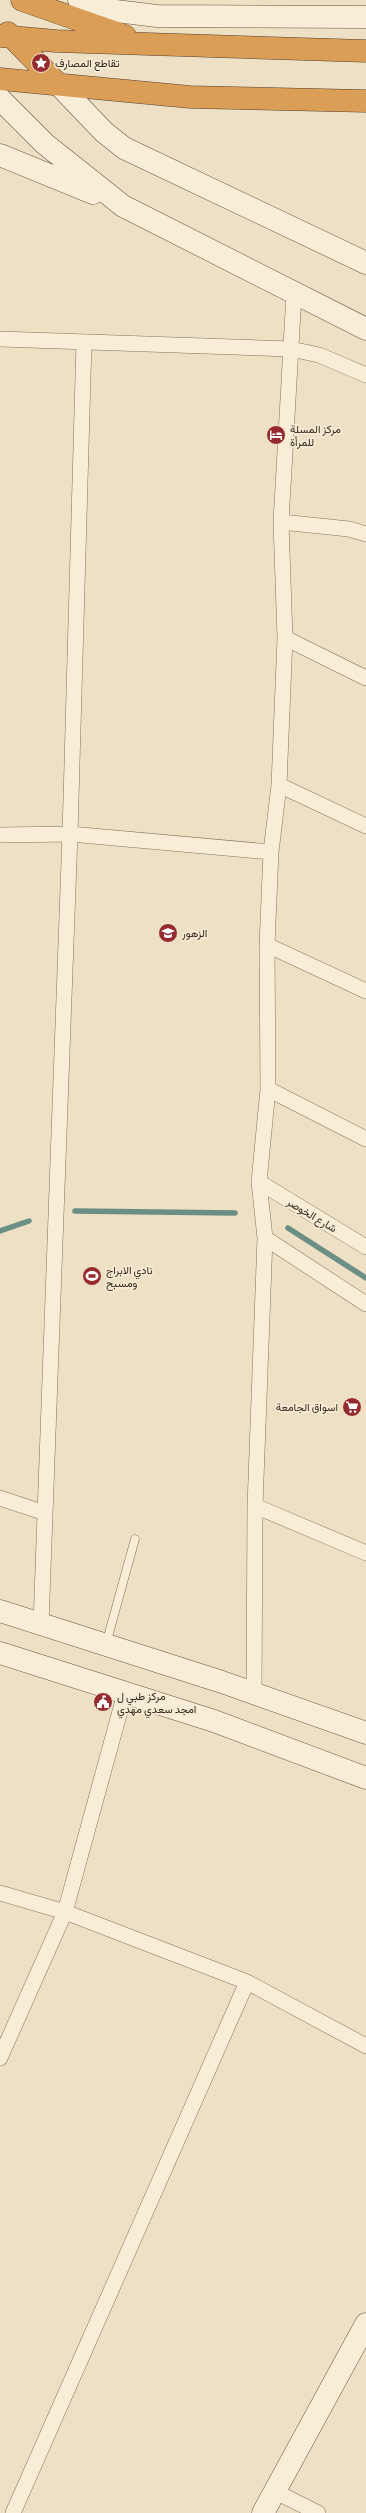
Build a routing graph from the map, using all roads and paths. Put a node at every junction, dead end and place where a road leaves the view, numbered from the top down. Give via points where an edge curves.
1 (22, 0) edge
2 (79, 0) edge
3 (366, 18) edge
4 (4, 33) edge
5 (156, 43) junction
6 (366, 51) edge
7 (0, 79) edge
8 (57, 84) junction
9 (0, 99) edge
10 (366, 101) edge
11 (0, 155) edge
12 (123, 206) junction
13 (366, 263) edge
14 (294, 294) junction
15 (366, 329) edge
16 (0, 339) edge
17 (84, 342) junction
18 (291, 349) junction
19 (366, 375) edge
20 (281, 522) junction
21 (366, 534) edge
22 (285, 638) junction
23 (366, 678) edge
24 (279, 785) junction
25 (366, 826) edge
26 (70, 834) junction
27 (0, 835) edge
28 (271, 852) junction
29 (267, 945) junction
30 (366, 991) edge
31 (268, 1089) junction
32 (366, 1139) edge
33 (259, 1182) junction
34 (265, 1238) junction
35 (366, 1247) edge
36 (366, 1304) edge
37 (0, 1498) edge
38 (255, 1506) junction
39 (45, 1513) junction
40 (135, 1539) dead end
41 (366, 1553) edge
42 (0, 1611) edge
43 (41, 1624) junction
44 (106, 1645) junction
45 (0, 1653) edge
46 (125, 1693) junction
47 (254, 1693) junction
48 (366, 1733) edge
49 (366, 1778) edge
50 (0, 1893) edge
51 (65, 1912) junction
52 (247, 1982) junction
53 (366, 2046) edge
54 (0, 2058) edge
55 (366, 2324) edge
56 (274, 2491) junction
57 (13, 2513) edge
58 (263, 2513) edge
59 (318, 2513) edge

1 - 5 highway via 130,37
2 - 3 street via 108,10 157,16
4 - 5 highway via 56,41
4 - 8 highway
5 - 6 highway
7 - 8 highway
8 - 10 highway via 190,97
8 - 13 street via 104,132 124,148
9 - 12 street via 45,144
11 - 12 street
12 - 14 street
14 - 15 street
14 - 18 street
16 - 17 street
17 - 18 street
17 - 26 street
18 - 19 street via 319,355
18 - 20 street
20 - 21 street via 349,529
20 - 22 street
22 - 23 street
22 - 24 street
24 - 25 street
24 - 28 street
26 - 27 street
26 - 28 street
26 - 39 street
28 - 29 street
29 - 30 street
29 - 31 street
31 - 32 street
31 - 33 street
33 - 34 street
33 - 35 street, شارع الخوصر
34 - 36 street
34 - 38 street
37 - 39 street
38 - 41 street
38 - 47 street
39 - 43 street
40 - 44 lane
42 - 43 street
43 - 44 street
44 - 47 street
45 - 46 street
46 - 49 street via 214,1721
46 - 51 street
47 - 48 street
50 - 51 street
51 - 52 street
51 - 54 street
52 - 53 street
52 - 57 street
55 - 56 street
56 - 58 street
56 - 59 street

